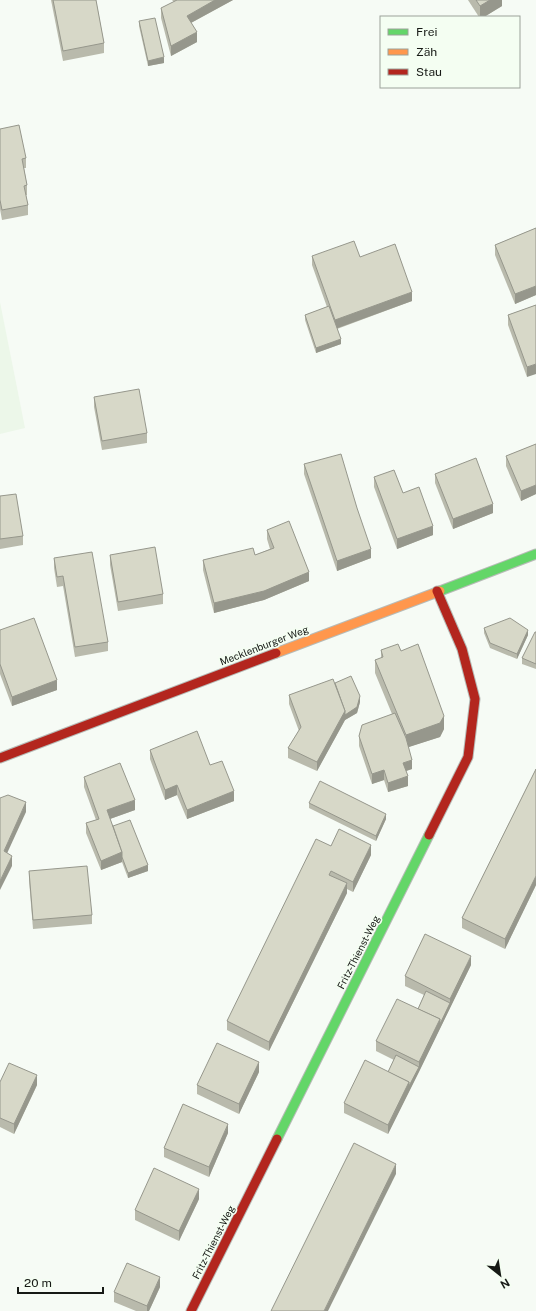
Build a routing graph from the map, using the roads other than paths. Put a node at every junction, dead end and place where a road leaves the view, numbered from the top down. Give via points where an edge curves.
1 (536, 554) edge
2 (437, 592) junction
3 (0, 758) edge
4 (191, 1311) edge

1 - 2 street, Mecklenburger Weg
2 - 3 street, Mecklenburger Weg
2 - 4 street, Fritz-Thienst-Weg via 462,649 475,698 468,757

